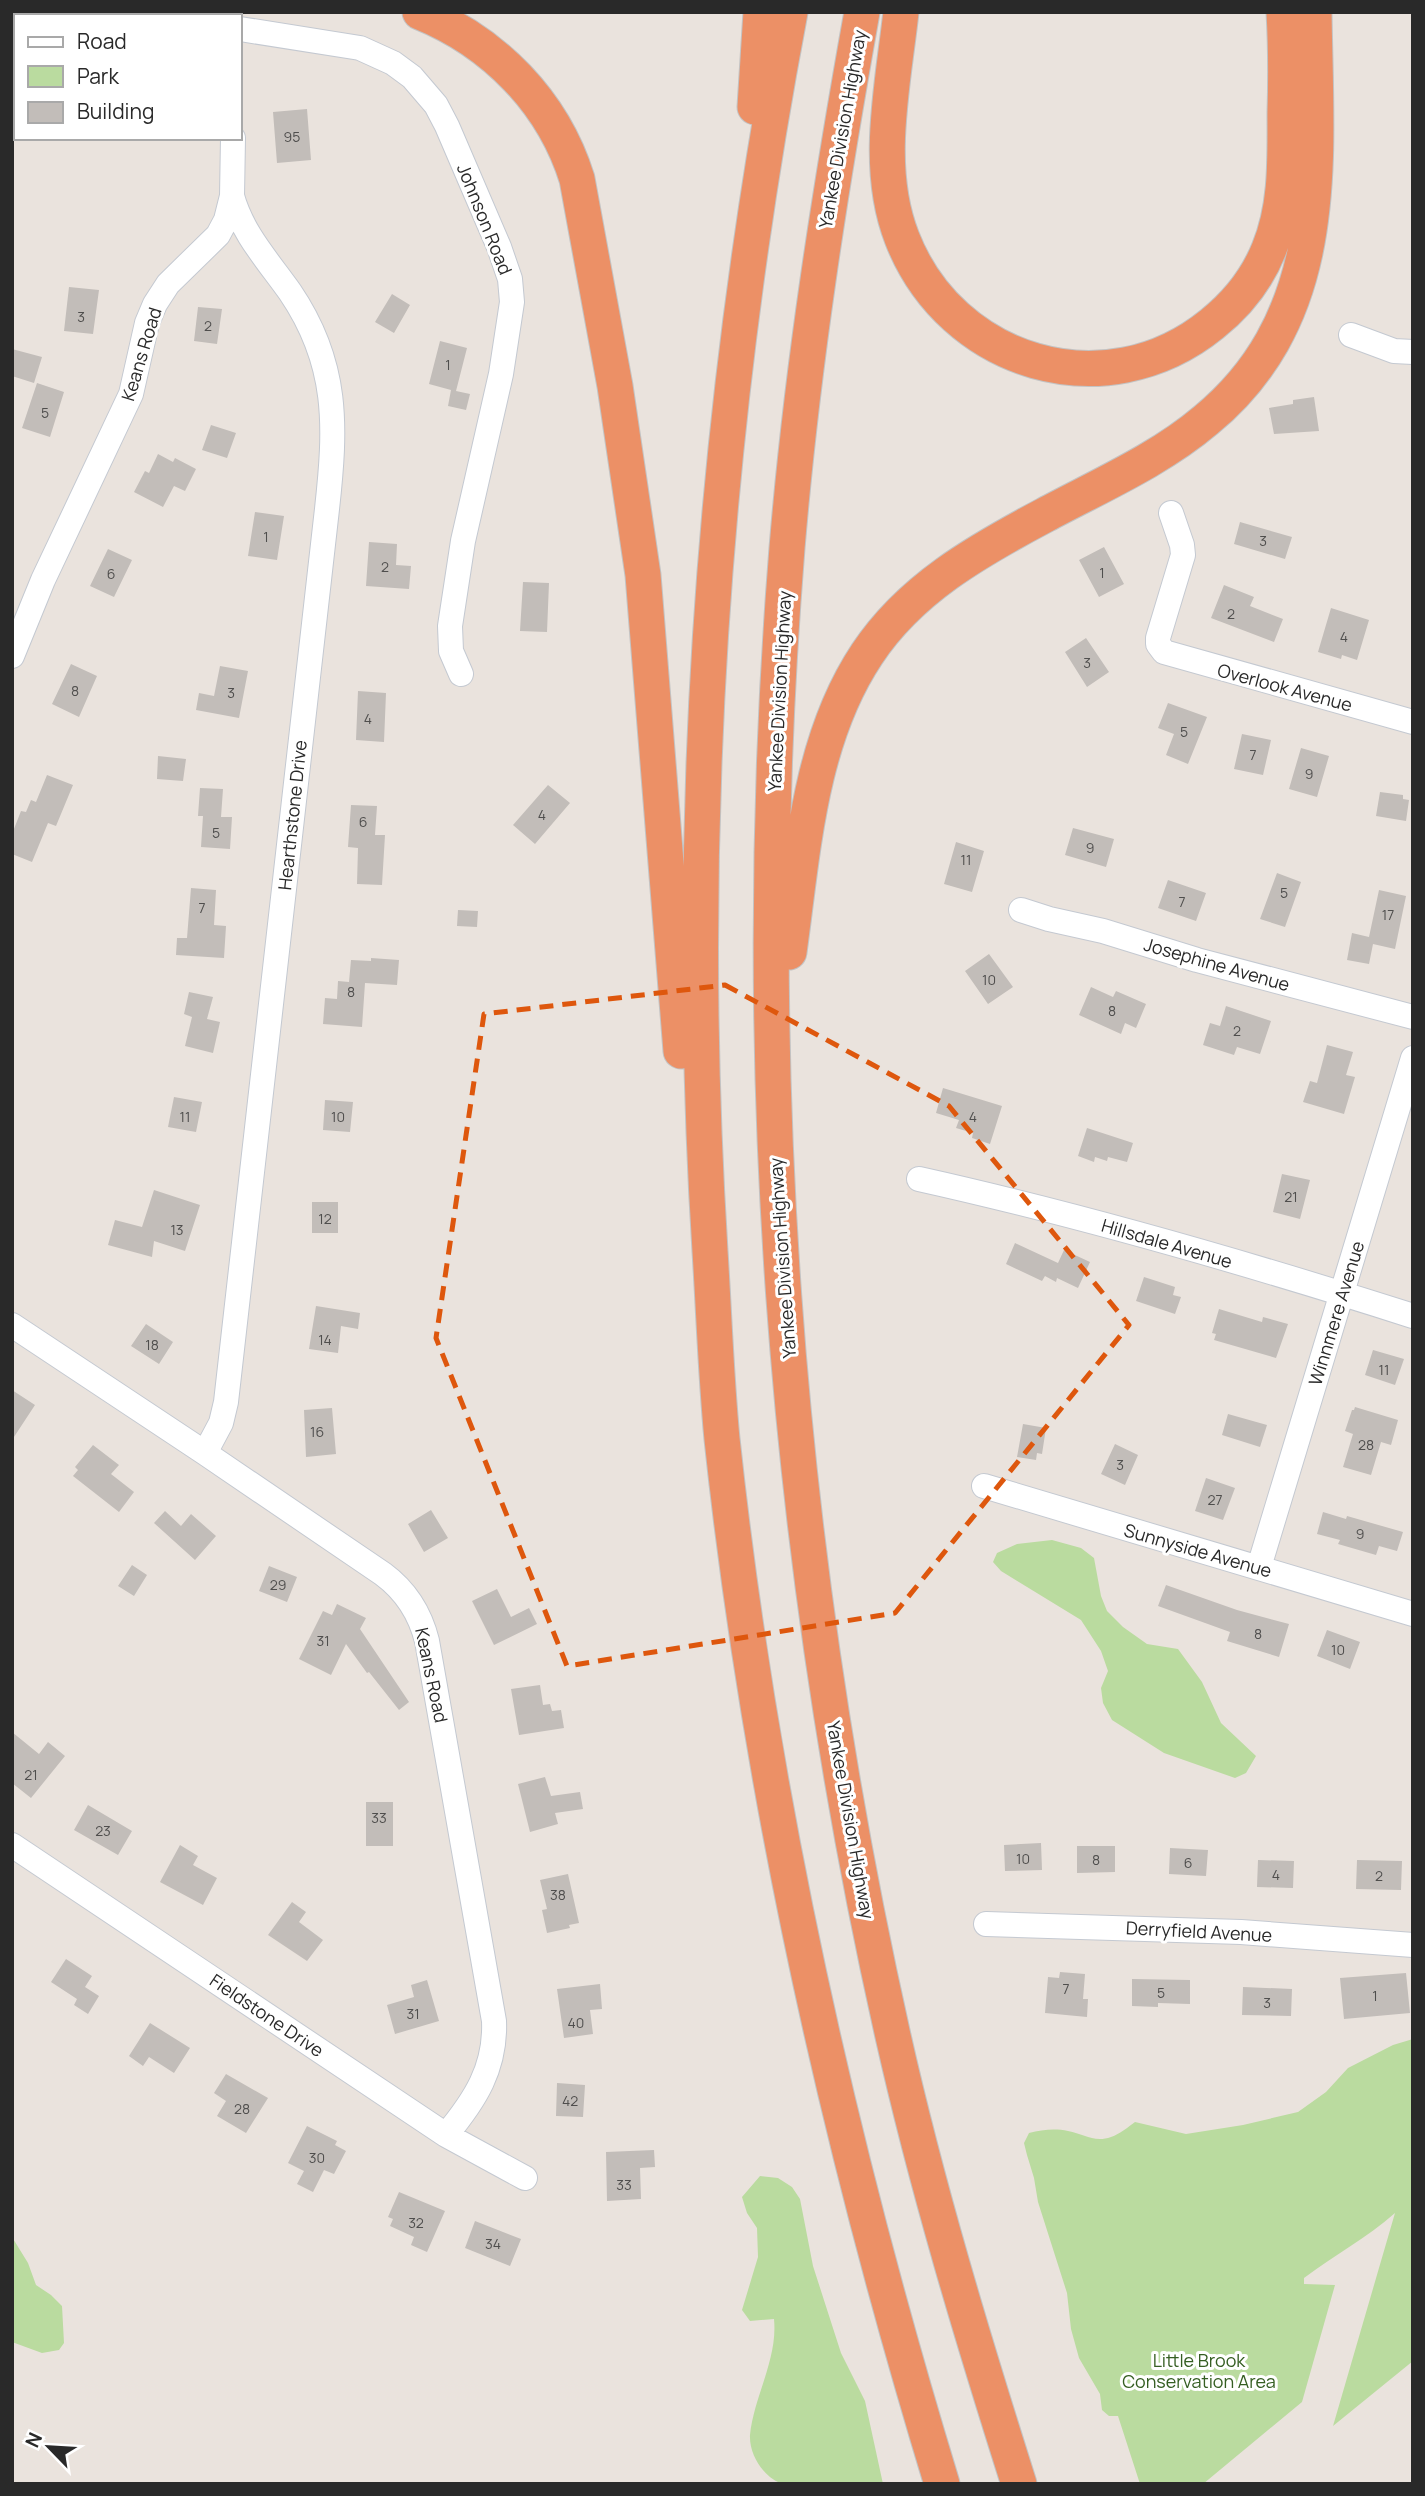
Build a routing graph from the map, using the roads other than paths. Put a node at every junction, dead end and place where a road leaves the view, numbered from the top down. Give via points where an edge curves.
1 (420, 12) edge
2 (761, 12) edge
3 (790, 12) edge
4 (862, 12) edge
5 (901, 12) edge
6 (1284, 12) edge
7 (1314, 12) edge
8 (242, 29) edge
9 (233, 140) edge
10 (232, 196) junction
11 (752, 239) junction
12 (1351, 335) dead end
13 (1413, 352) edge
14 (1171, 513) dead end
15 (12, 656) edge
16 (461, 674) dead end
17 (1413, 722) edge
18 (1021, 910) dead end
19 (1413, 1017) edge
20 (1413, 1058) edge
21 (772, 1080) junction
22 (919, 1179) dead end
23 (710, 1263) junction
24 (1342, 1293) junction
25 (1413, 1316) edge
26 (12, 1325) edge
27 (205, 1453) junction
28 (984, 1486) dead end
29 (1259, 1567) junction
30 (1413, 1614) edge
31 (12, 1845) edge
32 (986, 1924) dead end
33 (1413, 1945) edge
34 (446, 2135) junction
35 (526, 2178) dead end
36 (942, 2484) edge
37 (1019, 2484) edge

1 - 23 highway via 481,45 525,86 565,146 582,197 643,575 677,1018
2 - 11 highway
3 - 11 highway
4 - 21 highway, Yankee Division Highway via 813,309 787,545 772,816
5 - 6 highway via 888,162 894,212 909,254 945,307 986,340 1033,361 1084,369 1133,364 1174,349 1222,316 1257,274 1276,228 1284,179
7 - 21 highway via 1310,230 1298,285 1279,329 1243,383 1205,421 1155,455 944,574 904,608 867,653 826,742 811,798
8 - 16 street, Johnson Road via 360,48 412,77 447,126 503,258 512,302 450,626 451,651
9 - 10 street, Keans Road
10 - 15 street, Keans Road via 222,229 168,284 155,304 131,394
10 - 27 street, Hearthstone Drive via 241,222 313,334 330,392 333,444 226,1402
11 - 23 highway via 722,485 704,744 699,939
12 - 13 street via 1394,351
14 - 17 street, Overlook Avenue via 1183,555 1158,635 1160,647 1169,655
18 - 19 street, Josephine Avenue
20 - 24 street, Winnmere Avenue
21 - 37 highway, Yankee Division Highway via 797,1447 817,1622 846,1799 914,2122
22 - 24 street, Hillsdale Avenue via 1020,1202
23 - 36 highway via 722,1438 784,1856 861,2199
24 - 25 street, Hillsdale Avenue
24 - 29 street, Winnmere Avenue
26 - 27 street, Keans Road
27 - 34 street, Keans Road via 391,1580 412,1603 425,1631 494,2021 494,2048 487,2074
28 - 29 street, Sunnyside Avenue
29 - 30 street, Sunnyside Avenue
31 - 34 street, Fieldstone Drive
32 - 33 street, Derryfield Avenue via 1241,1933
34 - 35 street, Fieldstone Drive

